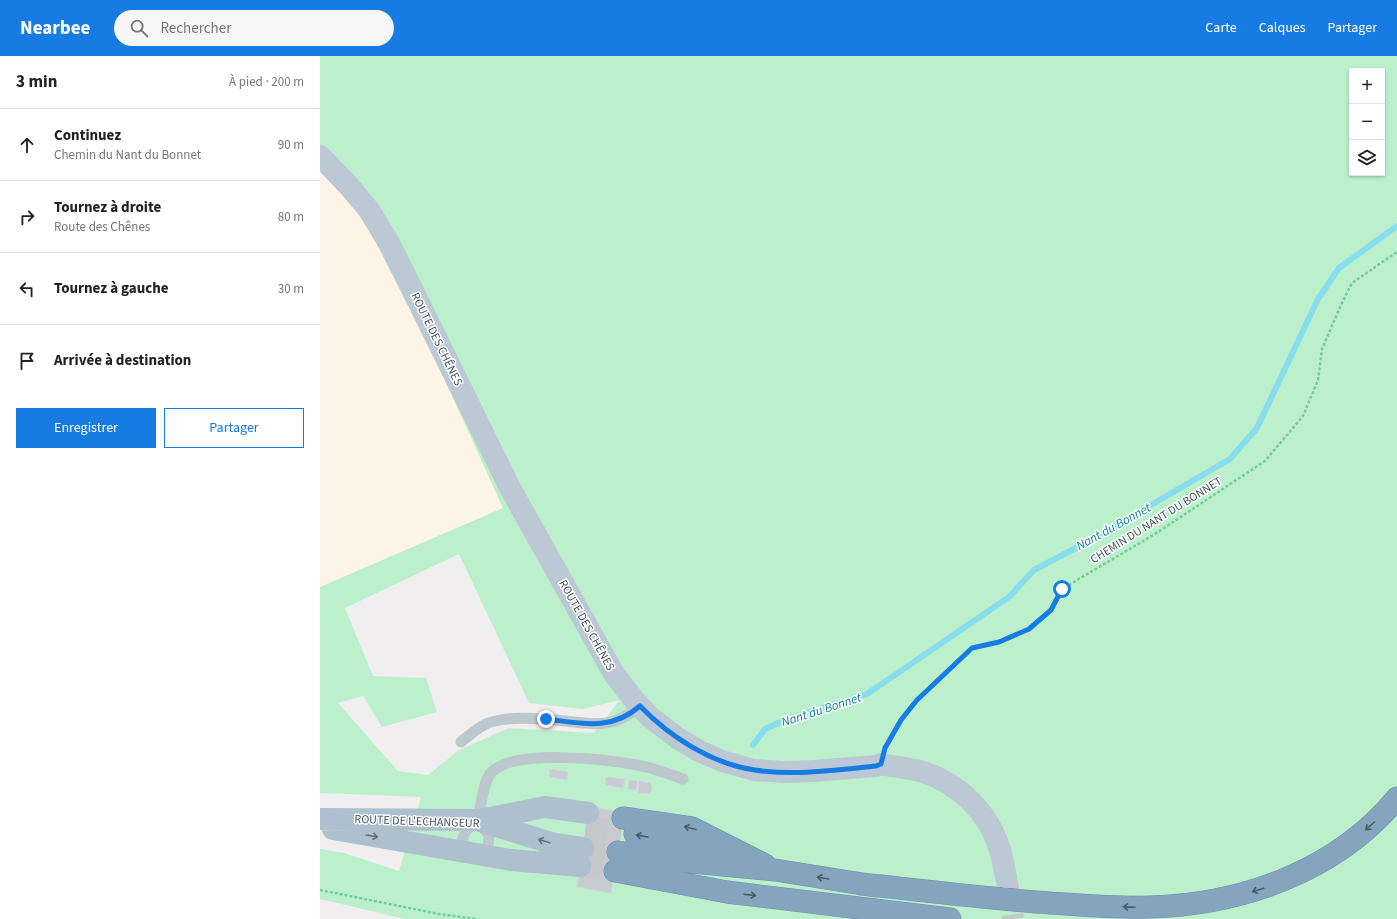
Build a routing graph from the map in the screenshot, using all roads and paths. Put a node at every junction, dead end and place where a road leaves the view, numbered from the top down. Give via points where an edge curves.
1 (320, 156) edge
2 (1397, 252) edge
3 (640, 706) junction
4 (461, 742) dead end
5 (881, 764) junction
6 (683, 779) dead end
7 (1397, 798) edge
8 (320, 819) edge
9 (477, 820) junction
10 (320, 827) edge
11 (583, 847) junction
12 (618, 852) junction
13 (473, 853) junction
14 (775, 870) junction
15 (1006, 877) tunnel mouth
16 (861, 884) junction
17 (320, 890) edge
18 (826, 905) junction
19 (476, 919) edge
20 (897, 919) edge
21 (950, 919) edge
22 (1069, 919) edge

1 - 3 street, ROUTE DES CHÊNES via 369,210 389,244 420,302 510,488 614,674
2 - 5 path, CHEMIN DU NANT DU BONNET via 1352,283 1322,349 1318,380 1303,416 1265,461 1155,534 1062,589 1051,610 1029,629 999,642 972,648 917,700 901,720 885,748
3 - 4 lane via 626,717 602,724 528,718 500,720 486,724
3 - 5 street, ROUTE DES CHÊNES via 676,737 699,751 754,770 813,771
5 - 15 street, ROUTE DES CHÊNES via 923,772 958,789 968,798 985,817 996,839
6 - 9 lane via 643,766 599,759 545,758 510,762 490,774
7 -> 16 highway via 1354,839 1315,865 1258,890 1192,904 1148,907 1053,903
8 - 9 main road, ROUTE DE L'ECHANGEUR
11 -> 9 main road, ROUTE DE L'ECHANGEUR via 551,843
9 - 11 main road via 545,807
9 - 13 lane via 465,832 462,840
9 - 13 lane via 489,835 488,848
10 -> 13 main road, ROUTE DE L'ECHANGEUR
11 - 13 main road, ROUTE DE L'ECHANGEUR via 511,860
12 - 14 highway via 686,862
14 -> 12 highway via 692,828
12 -> 18 highway via 727,892
16 -> 14 highway
16 - 22 highway
17 - 19 path
18 - 20 highway
18 - 21 highway

